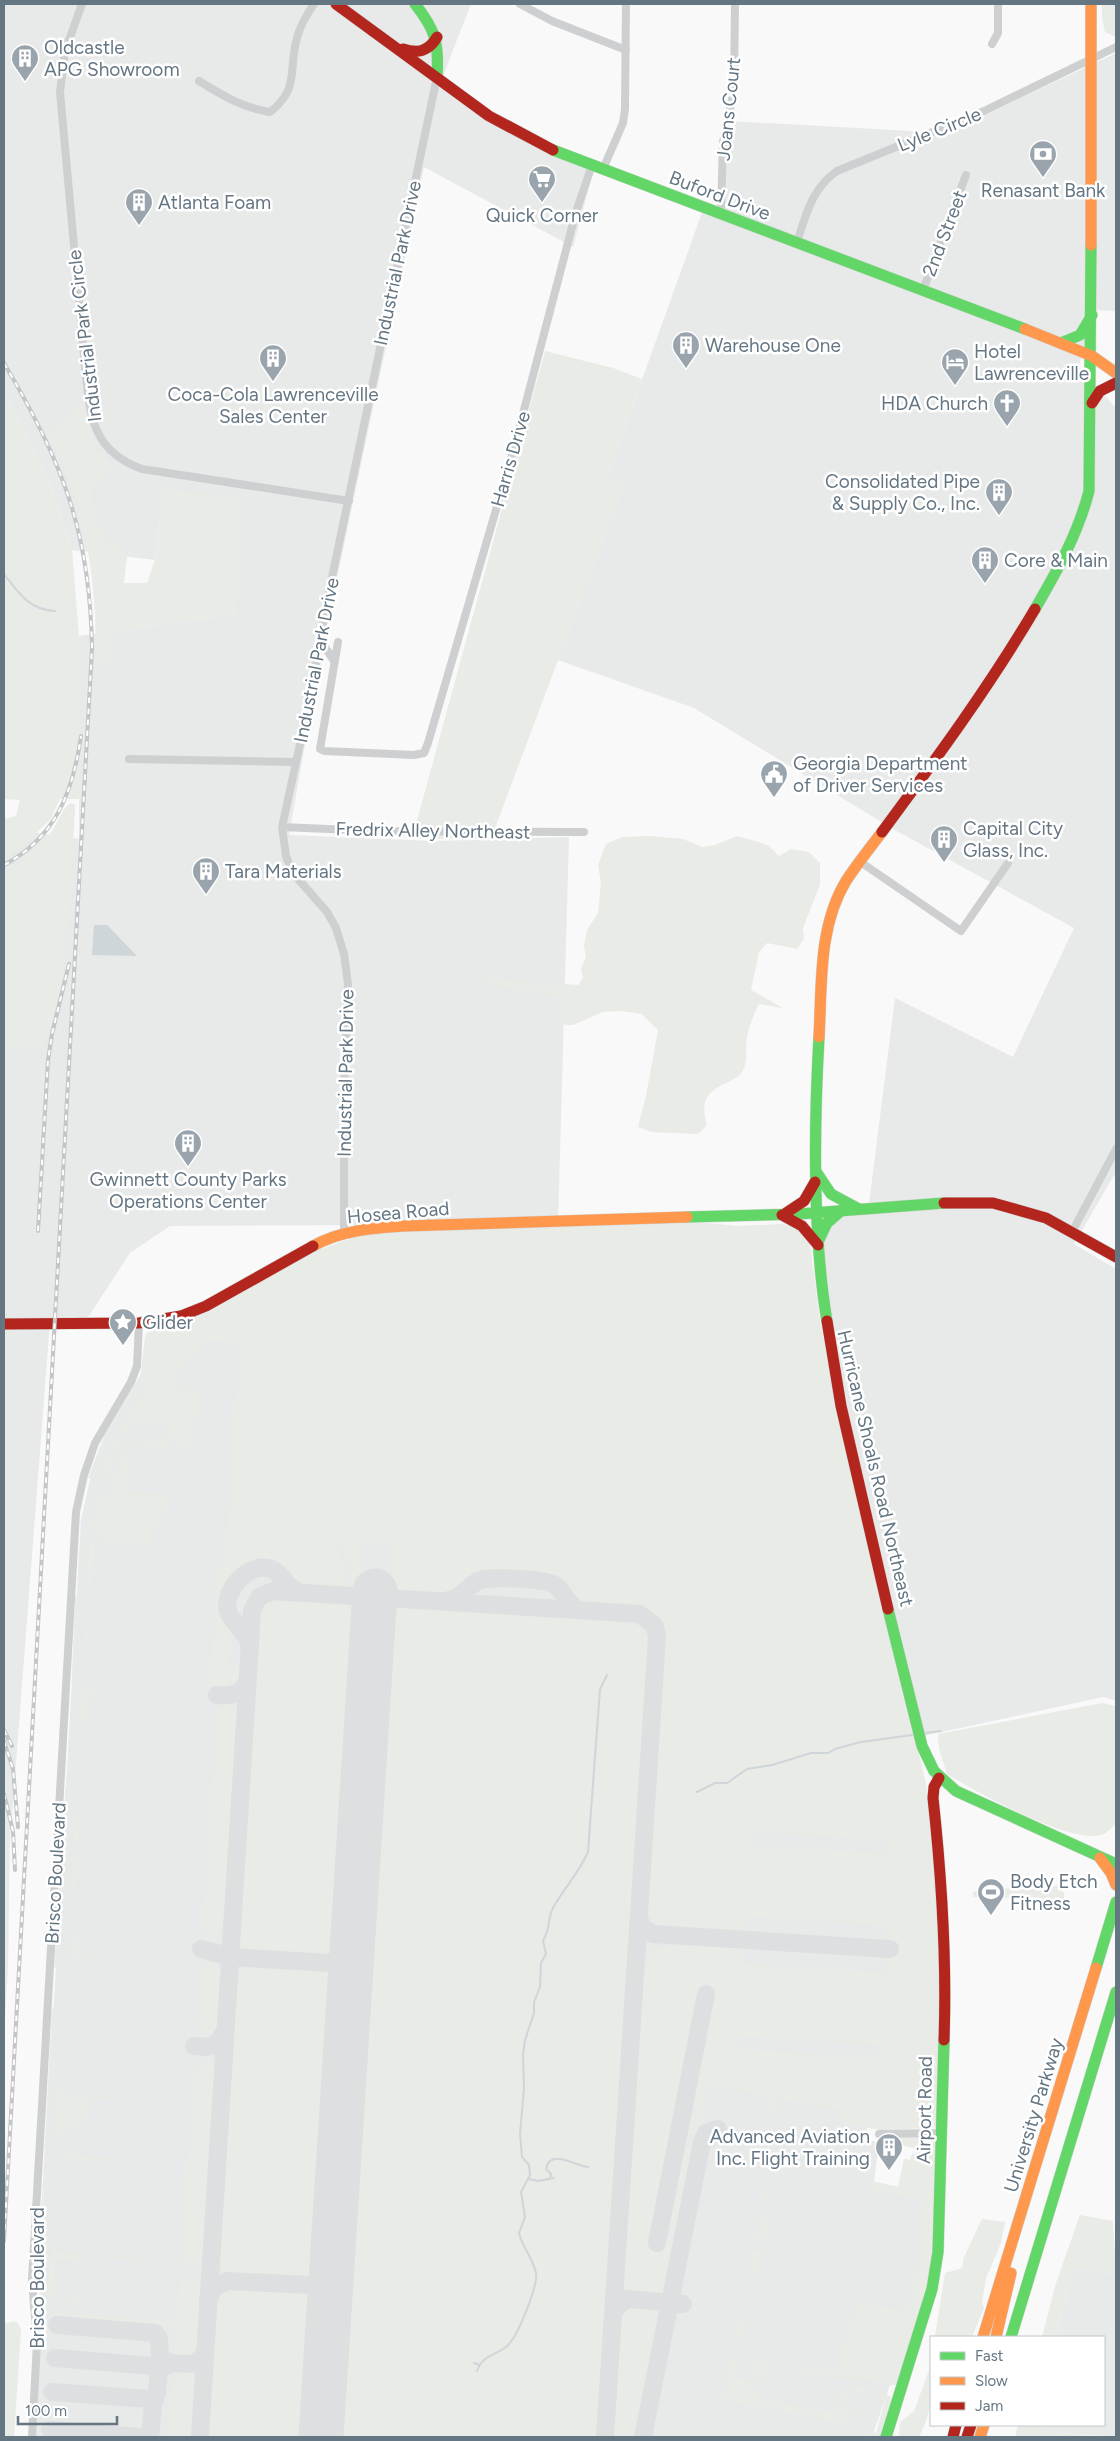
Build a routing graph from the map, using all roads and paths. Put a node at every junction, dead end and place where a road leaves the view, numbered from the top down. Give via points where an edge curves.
1 (82, 4) edge
2 (314, 4) edge
3 (336, 4) edge
4 (416, 4) edge
5 (520, 4) edge
6 (626, 4) edge
7 (735, 4) edge
8 (998, 4) edge
9 (1091, 4) edge
10 (437, 37) junction
11 (992, 44) dead end
12 (393, 45) junction
13 (1116, 47) edge
14 (626, 50) junction
15 (1091, 60) junction
16 (437, 77) junction
17 (199, 81) dead end
18 (598, 167) junction
19 (966, 175) dead end
20 (721, 214) junction
21 (797, 242) junction
22 (923, 290) junction
23 (1092, 315) junction
24 (1061, 343) junction
25 (1092, 356) junction
26 (1116, 373) edge
27 (1116, 383) edge
28 (1092, 403) junction
29 (349, 501) junction
30 (320, 639) junction
31 (338, 642) dead end
32 (334, 662) junction
33 (129, 759) dead end
34 (296, 762) junction
35 (282, 827) junction
36 (584, 832) dead end
37 (859, 861) junction
38 (1008, 863) dead end
39 (1116, 1149) edge
40 (816, 1176) junction
41 (859, 1209) junction
42 (842, 1210) junction
43 (816, 1212) junction
44 (782, 1214) junction
45 (1072, 1232) junction
46 (344, 1234) junction
47 (818, 1244) junction
48 (1116, 1258) edge
49 (139, 1323) junction
50 (4, 1324) edge
51 (939, 1778) junction
52 (1116, 1855) edge
53 (1100, 1858) junction
54 (1116, 1864) edge
55 (1116, 1885) edge
56 (1116, 1902) edge
57 (1116, 1992) edge
58 (940, 2133) junction
59 (879, 2134) dead end
60 (1018, 2222) junction
61 (983, 2336) edge
62 (996, 2336) edge
63 (1011, 2336) edge
64 (888, 2436) edge
65 (32, 2437) edge

1 - 29 street, Industrial Park Circle via 66,51 60,92 85,367 95,430 117,456 142,469
2 - 17 street via 297,38 290,89 270,112 252,110
3 - 12 main road, Buford Drive
4 - 10 main road
5 - 14 street via 552,21
6 - 14 street, Harris Drive
7 - 20 street, Joans Court via 734,89 723,142
8 - 11 street via 998,33
9 - 15 main road
10 - 12 main road via 433,45 422,51 412,52
10 - 16 main road
12 - 16 main road, Buford Drive
13 - 15 street, Lyle Circle
14 - 18 street, Harris Drive via 623,123
15 - 21 street, Lyle Circle via 984,111 837,171 816,191
15 - 23 main road, Hurricane Shoals Road Northeast
16 - 18 main road, Buford Drive via 489,116 548,148
16 - 29 street, Industrial Park Drive
18 - 20 main road, Buford Drive
18 - 32 street, Harris Drive via 576,212 511,457 424,753 320,749
19 - 22 street, 2nd Street
20 - 21 main road, Buford Drive
21 - 22 main road, Buford Drive
22 - 24 main road, Buford Drive
23 - 24 main road via 1080,335
23 - 25 main road, Hurricane Shoals Road Northeast
24 - 25 main road, Buford Drive
25 - 26 main road, Buford Drive
25 - 28 main road, Hurricane Shoals Road Northeast
27 - 28 main road via 1100,392
28 - 37 main road, Hurricane Shoals Road Northeast via 1091,468 1083,514 1073,543 1044,595 954,736
29 - 30 street, Industrial Park Drive
30 - 32 street
30 - 34 street, Industrial Park Drive
31 - 32 street
33 - 34 street
34 - 35 street, Industrial Park Drive
35 - 36 street, Fredrix Alley Northeast
35 - 46 street, Industrial Park Drive via 292,872 327,912 336,928 345,961 348,984
37 - 38 street via 961,931
37 - 40 main road, Hurricane Shoals Road Northeast via 836,901 824,941
39 - 45 street
40 - 41 main road via 830,1194
40 - 43 main road, Hurricane Shoals Road Northeast
40 - 44 main road via 804,1201
41 - 42 main road, Hosea Road
41 - 45 main road, Hosea Road via 992,1203 1046,1218
42 - 43 main road, Hosea Road
42 - 47 main road via 827,1223
43 - 44 main road, Hosea Road
43 - 47 main road, Hurricane Shoals Road Northeast
44 - 46 main road, Hosea Road via 409,1226
44 - 47 main road via 802,1226
45 - 48 main road, Hosea Road
46 - 49 main road, Hosea Road via 305,1250 206,1306 181,1316
47 - 51 main road, Hurricane Shoals Road Northeast via 840,1406 916,1726 926,1756
49 - 50 main road, Hosea Road
49 - 65 street, Brisco Boulevard via 139,1358 135,1371 95,1443 76,1512 32,2280 36,2343
51 - 53 main road via 976,1802
51 - 58 main road, Airport Road via 934,1787 933,1804 943,1892 946,1977
52 - 53 main road
53 - 54 main road
53 - 55 main road
56 - 60 main road, University Parkway
57 - 63 main road
58 - 59 street
58 - 64 main road, Airport Road via 939,2235 935,2273
60 - 61 main road, University Parkway
60 - 62 main road via 1011,2276

